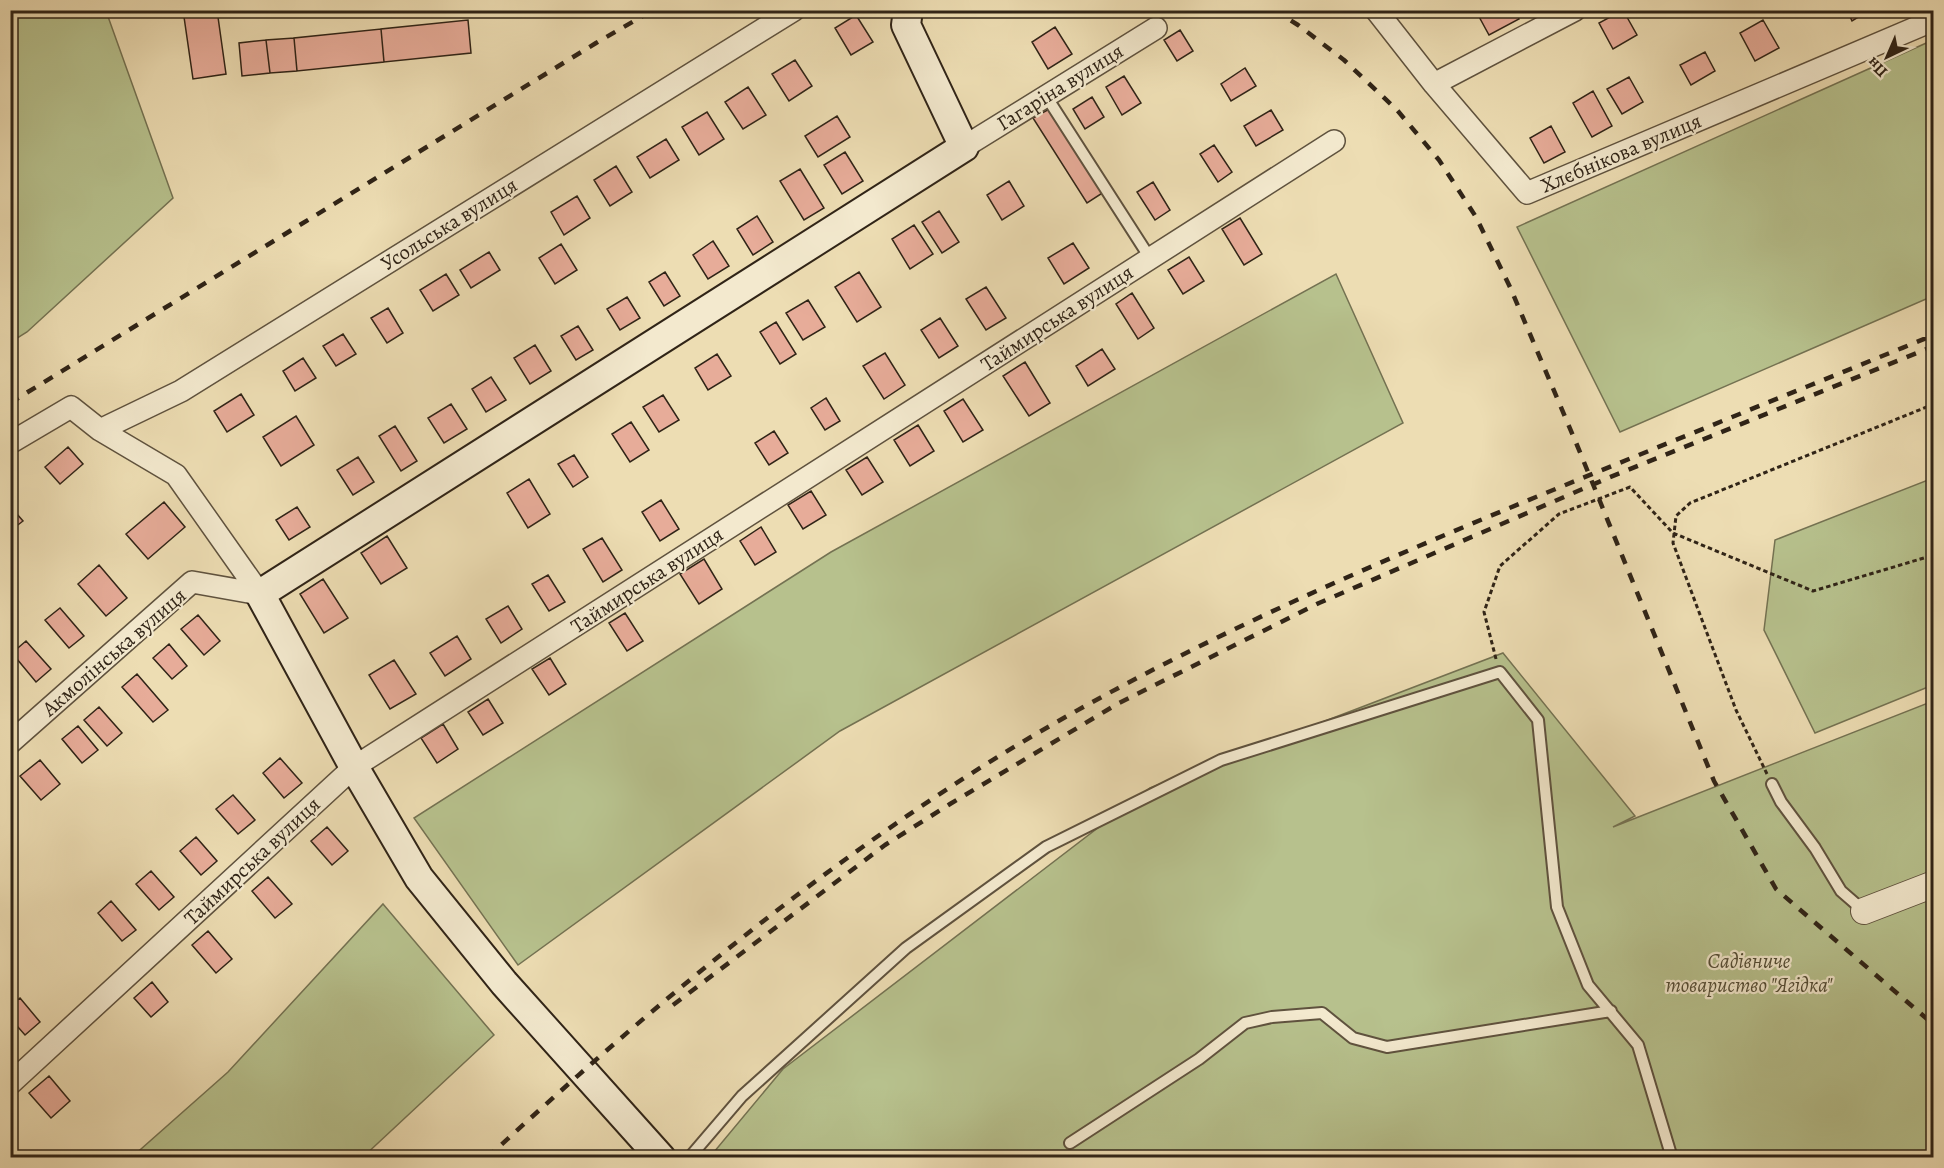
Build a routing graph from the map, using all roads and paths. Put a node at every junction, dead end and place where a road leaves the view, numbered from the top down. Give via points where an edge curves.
1 (794, 10) edge
2 (908, 10) edge
3 (1376, 10) edge
4 (1575, 10) edge
5 (1934, 20) edge
6 (1156, 28) dead end
7 (1434, 84) junction
8 (1046, 96) junction
9 (1334, 141) dead end
10 (964, 147) junction
11 (1150, 258) junction
12 (1934, 404) edge
13 (100, 430) junction
14 (10, 443) edge
15 (1934, 555) edge
16 (260, 594) junction
17 (1500, 672) junction
18 (10, 743) edge
19 (354, 767) junction
20 (1772, 784) joint
21 (1934, 884) edge
22 (1864, 911) joint
23 (1611, 1011) junction
24 (10, 1084) edge
25 (1070, 1143) dead end
26 (661, 1158) edge
27 (689, 1158) edge
28 (1672, 1158) edge

1 - 13 street, Усольська вулиця via 181,391
2 - 10 main road via 906,25
3 - 7 street, Хлєбнікова вулиця
4 - 7 street
5 - 7 street, Хлєбнікова вулиця via 1527,194
6 - 8 street, Гагаріна вулиця
8 - 10 street, Гагаріна вулиця
8 - 11 lane
9 - 11 street, Таймирська вулиця
10 - 16 main road
11 - 19 street, Таймирська вулиця
12 - 20 path via 1690,503 1676,516 1673,543 1736,710
13 - 14 street via 72,407
13 - 16 street via 176,475
15 - 17 path via 1813,591 1673,533 1630,487 1559,514 1500,566 1484,612
16 - 18 street, Акмолiнська вулиця via 192,582
16 - 19 main road
17 - 23 lane via 1538,720 1557,907 1588,986
17 - 27 lane via 1221,760 1046,847 906,948 742,1096
19 - 24 street, Таймирська вулиця
19 - 26 main road via 419,878 504,983
20 - 22 lane via 1842,891
21 - 22 street
23 - 25 lane via 1387,1047 1353,1038 1322,1013 1245,1023 1199,1059
23 - 28 lane via 1638,1045

